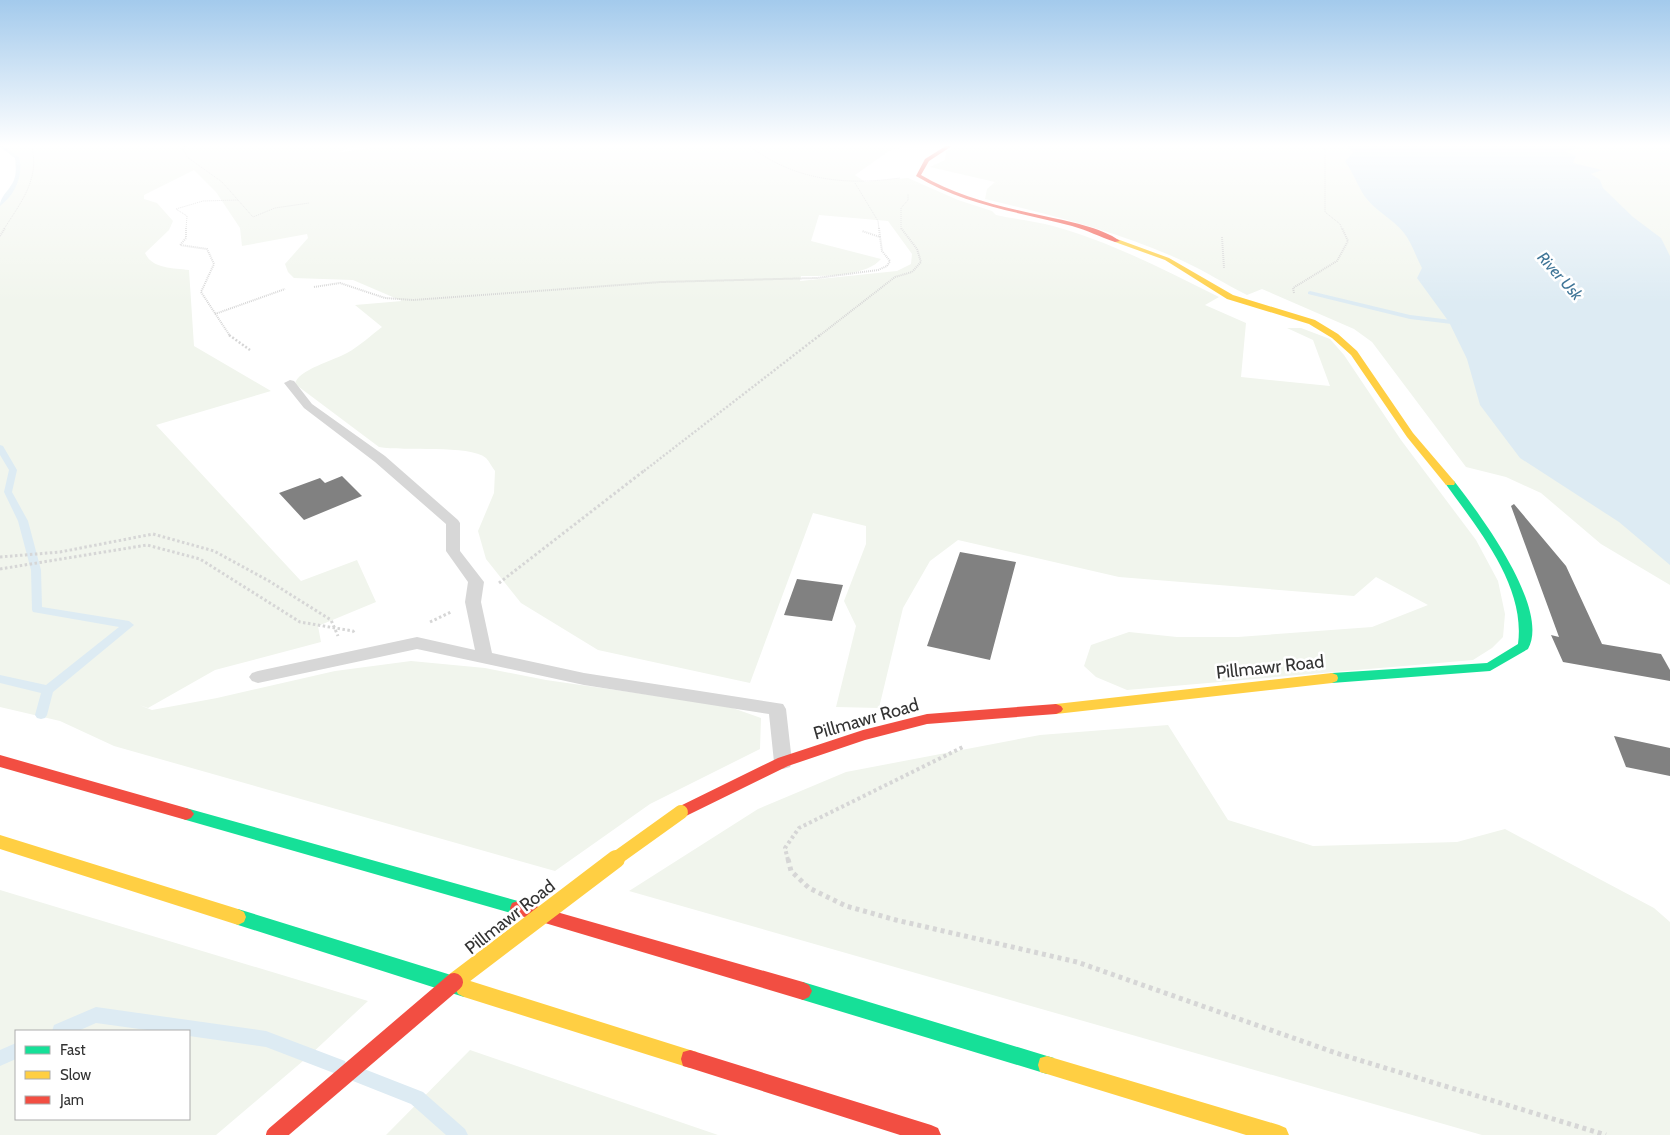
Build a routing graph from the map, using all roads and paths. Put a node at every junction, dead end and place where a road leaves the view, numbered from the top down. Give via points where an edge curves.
1 (22, 197) edge
2 (235, 197) edge
3 (864, 197) edge
4 (908, 197) edge
5 (969, 197) edge
6 (1325, 197) edge
7 (238, 200) junction
8 (309, 203) dead end
9 (862, 231) dead end
10 (0, 236) edge
11 (880, 236) junction
12 (1222, 237) dead end
13 (1228, 274) dead end
14 (314, 288) dead end
15 (285, 289) dead end
16 (1296, 300) dead end
17 (215, 314) junction
18 (250, 350) dead end
19 (290, 383) dead end
20 (0, 557) edge
21 (0, 569) edge
22 (473, 602) junction
23 (429, 622) dead end
24 (336, 629) junction
25 (358, 637) dead end
26 (346, 658) junction
27 (485, 658) junction
28 (258, 678) dead end
29 (969, 744) dead end
30 (0, 761) edge
31 (783, 762) junction
32 (0, 842) edge
33 (275, 1135) edge
34 (931, 1135) edge
35 (1279, 1135) edge
36 (1606, 1135) edge

1 - 10 path
2 - 7 path
3 - 11 path via 878,221
4 - 22 path via 901,208 901,228 917,249 921,262 912,272 895,277
5 - 31 main road, Pillmawr Road via 1077,226 1167,259 1230,297 1312,322 1335,336 1354,353 1410,435 1459,494 1492,543 1517,590 1526,622 1524,646 1490,667 1303,680 1054,710 927,720 863,735
6 - 16 path via 1325,212 1340,224 1348,241 1337,262 1293,288
7 - 8 path via 253,217 275,208
7 - 17 path via 203,201 176,209 187,216 186,238 180,245 207,249 214,264 201,292
9 - 11 path
11 - 14 path via 882,251 890,260 887,266 862,274 661,282 413,300 382,297 343,282 328,282
12 - 13 path via 1222,259
15 - 17 path
17 - 18 path via 231,338
19 - 22 lane via 308,406 380,459 453,523 454,552 476,582
20 - 24 path via 60,552 152,534 214,550 331,620
21 - 24 path via 147,546 200,559 300,622
22 - 23 path
22 - 27 lane
24 - 25 path via 353,631
24 - 26 path
26 - 27 lane via 417,643
26 - 28 lane
27 - 31 lane via 584,679 777,709
29 - 36 path via 799,828 785,848 791,871 809,888 846,906 1077,962 1336,1053
30 - 35 main road via 666,950
31 - 33 main road, Pillmawr Road, bridge via 681,812 512,936 335,1081
32 - 34 main road

